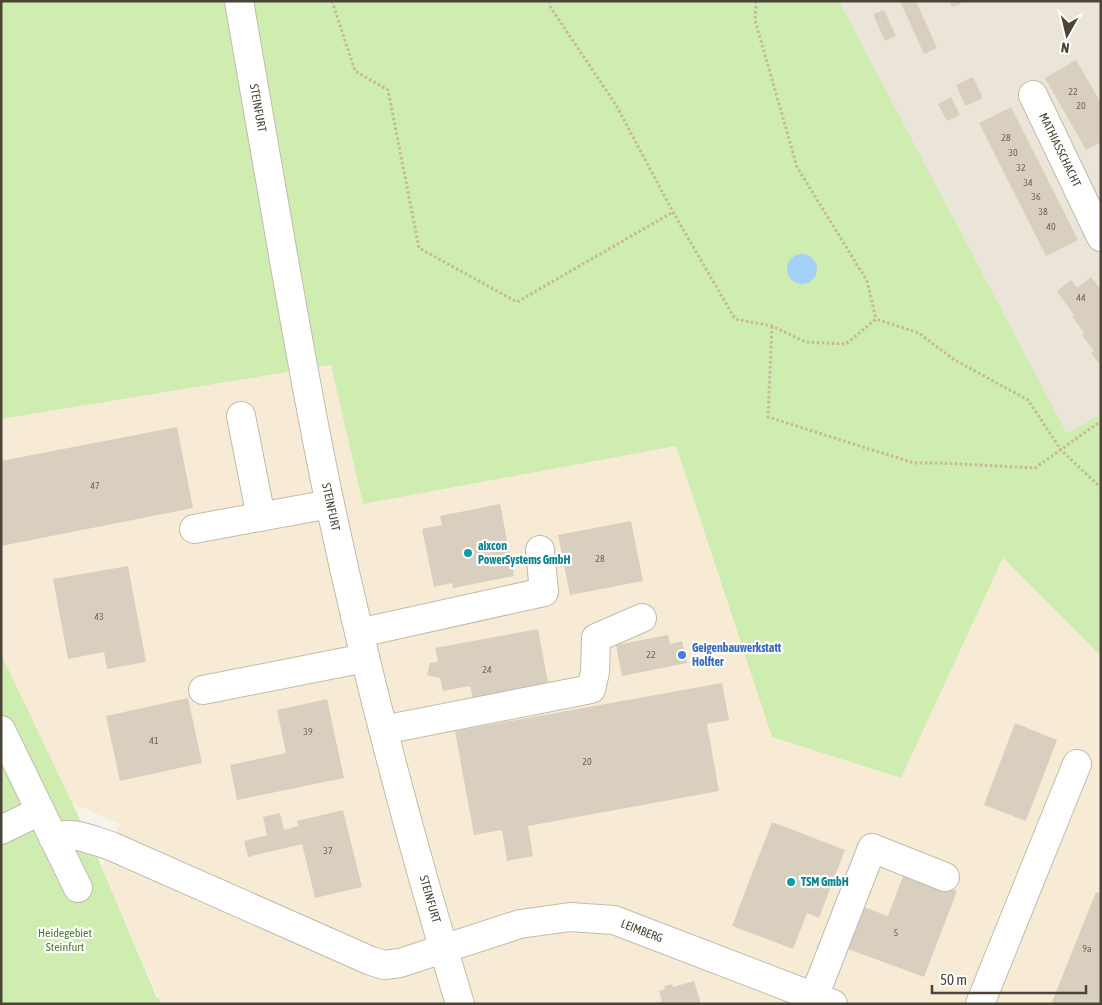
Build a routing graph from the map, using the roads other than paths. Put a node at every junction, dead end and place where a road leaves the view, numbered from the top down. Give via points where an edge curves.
1 (239, 1) edge
2 (1033, 95) dead end
3 (1094, 203) edge
4 (1101, 236) edge
5 (241, 416) dead end
6 (330, 504) junction
7 (261, 517) junction
8 (194, 529) dead end
9 (540, 550) dead end
10 (642, 618) dead end
11 (362, 645) junction
12 (203, 690) dead end
13 (1, 730) edge
14 (383, 730) junction
15 (1077, 764) dead end
16 (40, 810) junction
17 (1, 830) edge
18 (53, 838) junction
19 (944, 877) dead end
20 (78, 888) dead end
21 (443, 948) junction
22 (824, 1000) edge
23 (460, 1004) edge
24 (980, 1004) edge

1 - 6 street, STEINFURT via 309,403
2 - 3 street, MATHIASSCHACHT
3 - 4 street, MATHIASSCHACHT
5 - 7 street
6 - 7 street
6 - 11 street, STEINFURT
7 - 8 street
9 - 11 street via 544,592
10 - 14 street via 596,638 591,689
11 - 12 street
11 - 14 street, STEINFURT
13 - 16 street
14 - 21 street, STEINFURT
15 - 24 street
16 - 17 street
16 - 18 street
18 - 20 street
18 - 21 street, LEIMBERG via 63,834 75,835 111,846 384,965 400,964
19 - 22 street via 872,848
21 - 22 street, LEIMBERG via 520,924 570,917 614,920
21 - 23 street, STEINFURT

